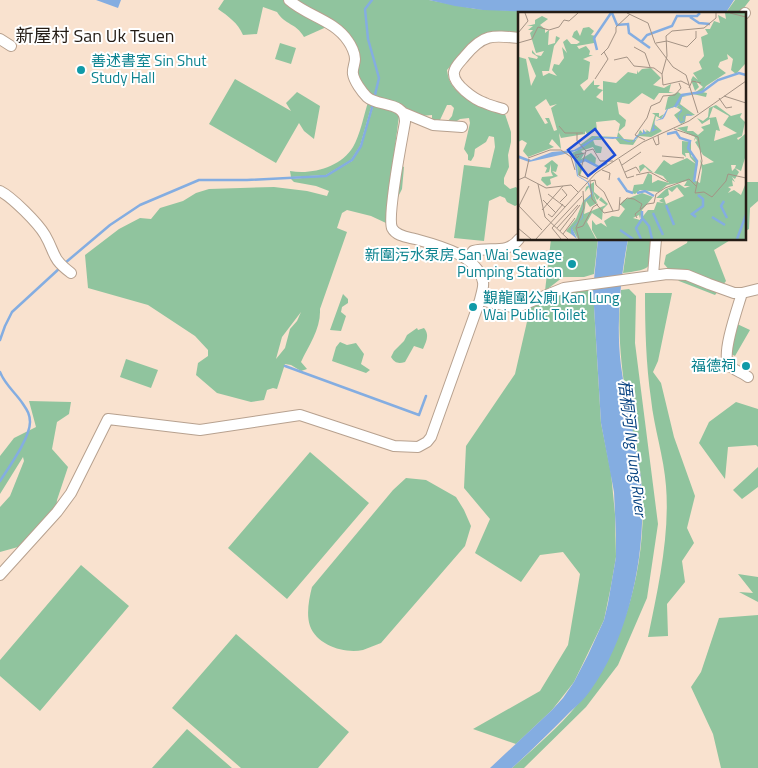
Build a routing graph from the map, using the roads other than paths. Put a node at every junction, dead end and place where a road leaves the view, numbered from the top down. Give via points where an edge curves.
1 (288, 0) edge
2 (0, 38) edge
3 (518, 38) edge
4 (11, 46) dead end
5 (504, 109) dead end
6 (401, 111) junction
7 (462, 127) dead end
8 (0, 191) edge
9 (518, 240) edge
10 (656, 240) edge
11 (467, 259) junction
12 (71, 273) dead end
13 (650, 276) junction
14 (758, 289) edge
15 (742, 293) junction
16 (480, 300) junction
17 (748, 377) dead end
18 (0, 575) edge

1 - 6 street via 342,33 355,56 355,80 364,93 370,99
2 - 4 street
3 - 5 street via 500,36 482,40 454,72 454,78 461,87 482,102
6 - 7 street via 433,125
6 - 11 street via 405,122 391,225 396,233
8 - 12 street via 42,229 57,262
9 - 11 street via 506,249 474,251
10 - 13 street
11 - 16 street via 475,266 483,282
13 - 15 street via 679,273 723,290
13 - 16 street via 564,288 520,306
14 - 15 street
15 - 17 street via 731,327 727,357 730,366
16 - 18 street via 431,437 422,445 394,446 300,415 200,430 108,419 71,493

